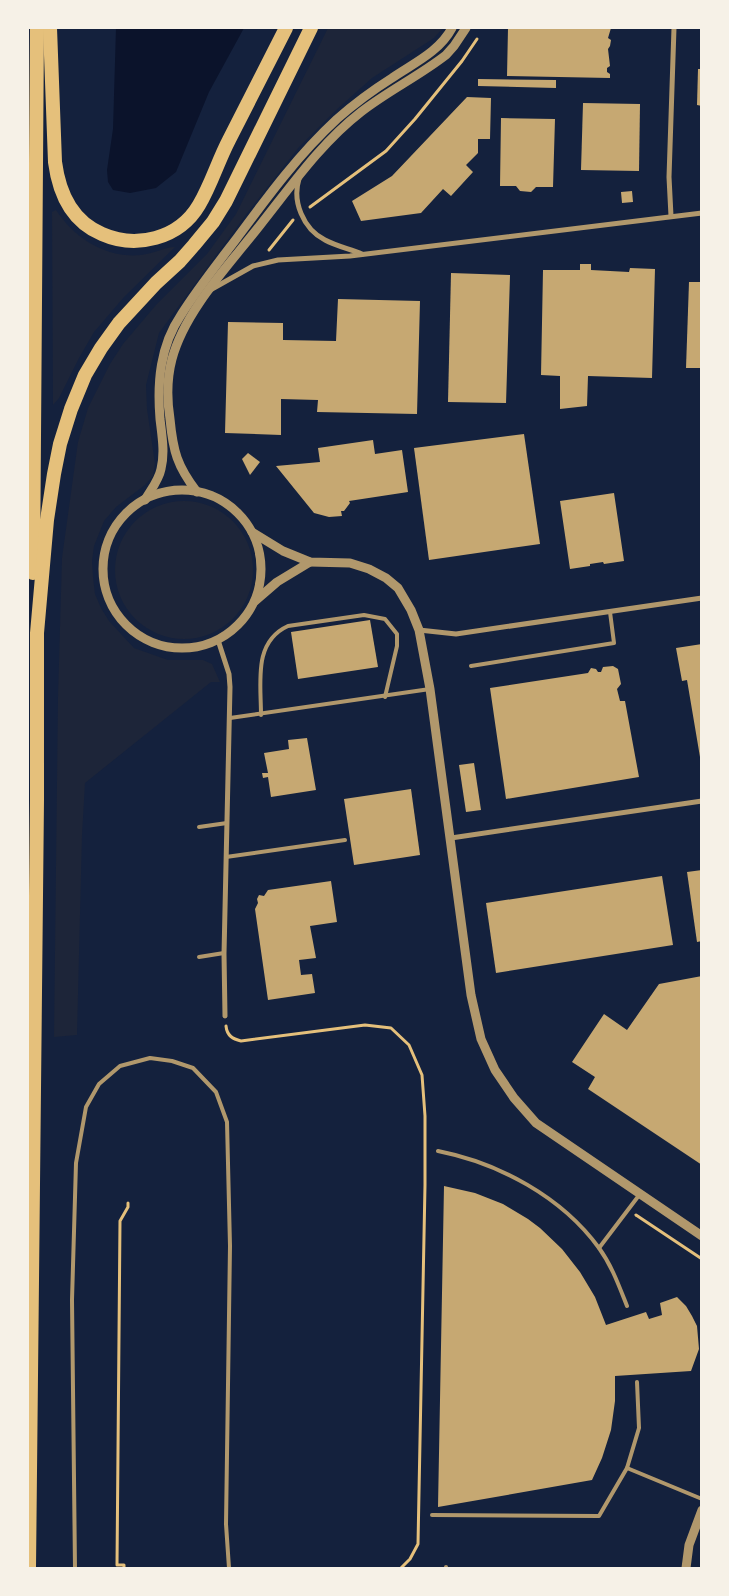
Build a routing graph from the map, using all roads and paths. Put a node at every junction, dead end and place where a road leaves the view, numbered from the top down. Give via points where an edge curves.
1 (37, 28) edge
2 (50, 28) edge
3 (286, 28) edge
4 (312, 28) edge
5 (452, 28) edge
6 (466, 28) edge
7 (674, 28) edge
8 (479, 35) dead end
9 (303, 170) junction
10 (301, 213) junction
11 (702, 213) edge
12 (671, 216) junction
13 (363, 254) junction
14 (268, 262) junction
15 (210, 290) junction
16 (197, 492) junction
17 (145, 500) junction
18 (252, 532) junction
19 (310, 562) junction
20 (702, 598) edge
21 (254, 602) junction
22 (610, 612) junction
23 (419, 630) junction
24 (37, 634) junction
25 (218, 640) junction
26 (471, 666) dead end
27 (430, 689) junction
28 (385, 697) junction
29 (261, 714) junction
30 (230, 718) junction
31 (702, 801) edge
32 (227, 823) junction
33 (199, 828) dead end
34 (451, 838) junction
35 (345, 840) dead end
36 (226, 857) junction
37 (224, 953) junction
38 (200, 957) dead end
39 (225, 1016) joint
40 (438, 1151) dead end
41 (640, 1194) junction
42 (128, 1203) dead end
43 (628, 1210) junction
44 (702, 1236) edge
45 (599, 1248) junction
46 (702, 1259) edge
47 (627, 1306) dead end
48 (637, 1382) dead end
49 (627, 1468) junction
50 (702, 1499) edge
51 (702, 1510) edge
52 (432, 1515) dead end
53 (30, 1568) edge
54 (75, 1568) edge
55 (124, 1568) edge
56 (229, 1568) edge
57 (401, 1568) edge
58 (686, 1568) edge

1 - 24 highway via 33,582
2 - 3 highway via 55,162 63,197 70,210 87,226 111,238 136,242 168,233 183,223 198,206
4 - 24 highway via 213,222 119,323 85,376 70,409 54,474
5 - 17 street via 424,58 365,97 305,151 184,309 162,359 158,389 164,457 161,472
6 - 9 street via 446,55 361,112
7 - 12 street via 669,177
8 - 10 path via 416,119 386,151
9 - 10 street via 296,188
9 - 15 street
10 - 13 street via 312,231 324,240
10 - 14 path via 266,254
11 - 12 street
12 - 13 street
13 - 14 street
14 - 15 street via 245,270
15 - 16 street via 188,321 169,372 172,443 184,475
16 - 17 street via 170,491
16 - 18 street via 229,506
17 - 25 street via 121,520 106,546 103,577 112,606 131,630 158,645 188,648
18 - 19 street via 283,551
18 - 21 street via 259,550 261,570
19 - 21 street via 277,582
19 - 23 street via 350,563 369,568 386,578 398,588
20 - 22 street
21 - 25 street via 236,627
22 - 23 street via 456,634
22 - 26 lane via 614,643
23 - 27 street
24 - 53 highway
25 - 30 street via 229,674
27 - 28 lane
27 - 34 street
28 - 29 lane
28 - 29 lane via 397,634 385,619 364,615 288,626 278,631 266,646 261,660
29 - 30 lane
30 - 32 street
31 - 34 street
32 - 33 lane
32 - 36 street
34 - 41 street via 471,995 481,1039 495,1070 536,1123
35 - 36 lane
36 - 37 street
37 - 38 lane
37 - 39 street
39 - 57 path via 226,1031 232,1039 241,1042 365,1025 391,1028 409,1045 422,1075 425,1185 418,1544
40 - 45 lane via 466,1158 519,1181 574,1218
41 - 43 lane
41 - 44 street
42 - 55 path via 120,1221 117,1565 124,1565
43 - 45 lane
43 - 46 path
45 - 47 lane via 616,1277
48 - 49 lane via 639,1428
49 - 50 lane
49 - 52 lane via 599,1516
51 - 58 street via 689,1546
54 - 56 lane via 72,1300 76,1163 86,1107 99,1084 120,1066 150,1058 193,1068 216,1092 227,1122 230,1246 226,1524

